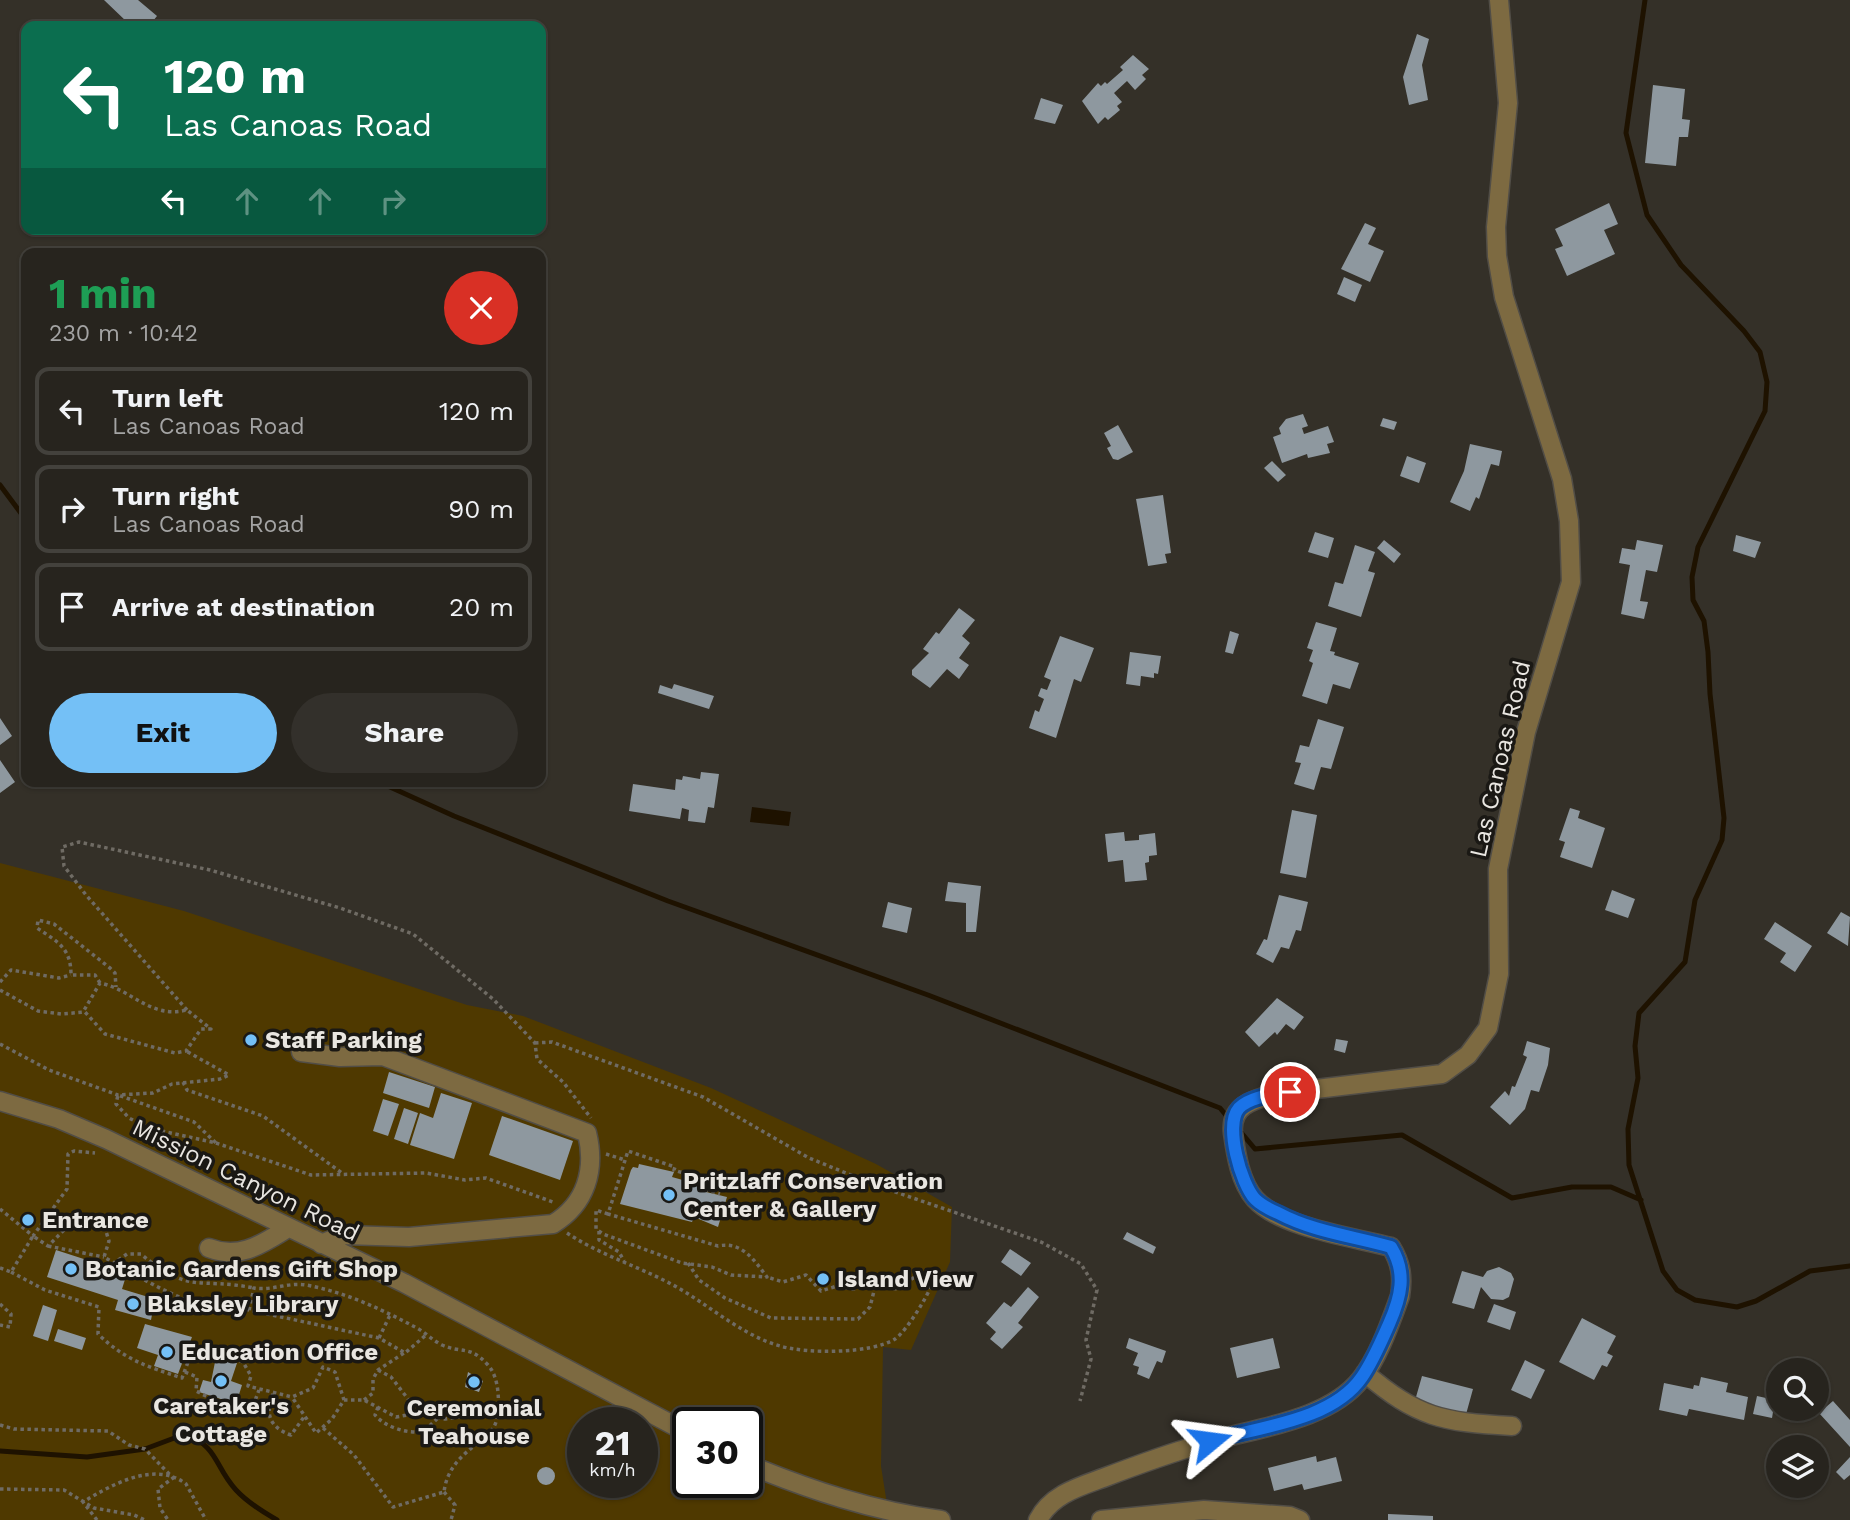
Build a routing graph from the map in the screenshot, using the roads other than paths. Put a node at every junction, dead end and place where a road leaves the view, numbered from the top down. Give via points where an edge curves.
1 (1499, 0) edge
2 (301, 1052) dead end
3 (0, 1101) edge
4 (288, 1228) junction
5 (321, 1244) junction
6 (209, 1248) dead end
7 (1365, 1373) junction
8 (672, 1425) edge
9 (1511, 1426) dead end
10 (763, 1470) edge
11 (941, 1520) edge
12 (1038, 1520) edge
13 (1101, 1520) edge
14 (1300, 1520) edge

1 - 7 street, Las Canoas Road via 1508,103 1497,256 1504,296 1562,479 1571,582 1527,732 1498,869 1499,974 1488,1028 1468,1055 1442,1074 1274,1094 1251,1100 1238,1109 1232,1123 1242,1176 1255,1199 1334,1236 1391,1247 1397,1257 1402,1282 1399,1296
2 - 5 street via 383,1056 587,1133 592,1154 586,1188 569,1214 556,1222 409,1237 344,1236
3 - 4 street, Mission Canyon Road via 106,1139
4 - 5 street, Mission Canyon Road
4 - 6 street via 252,1250 224,1254
5 - 8 street, Mission Canyon Road
7 - 9 street via 1397,1400 1427,1415
7 - 12 street, Las Canoas Road via 1329,1405 1298,1420 1163,1455 1082,1486 1045,1507
10 - 11 street via 867,1506
13 - 14 street via 1204,1510

